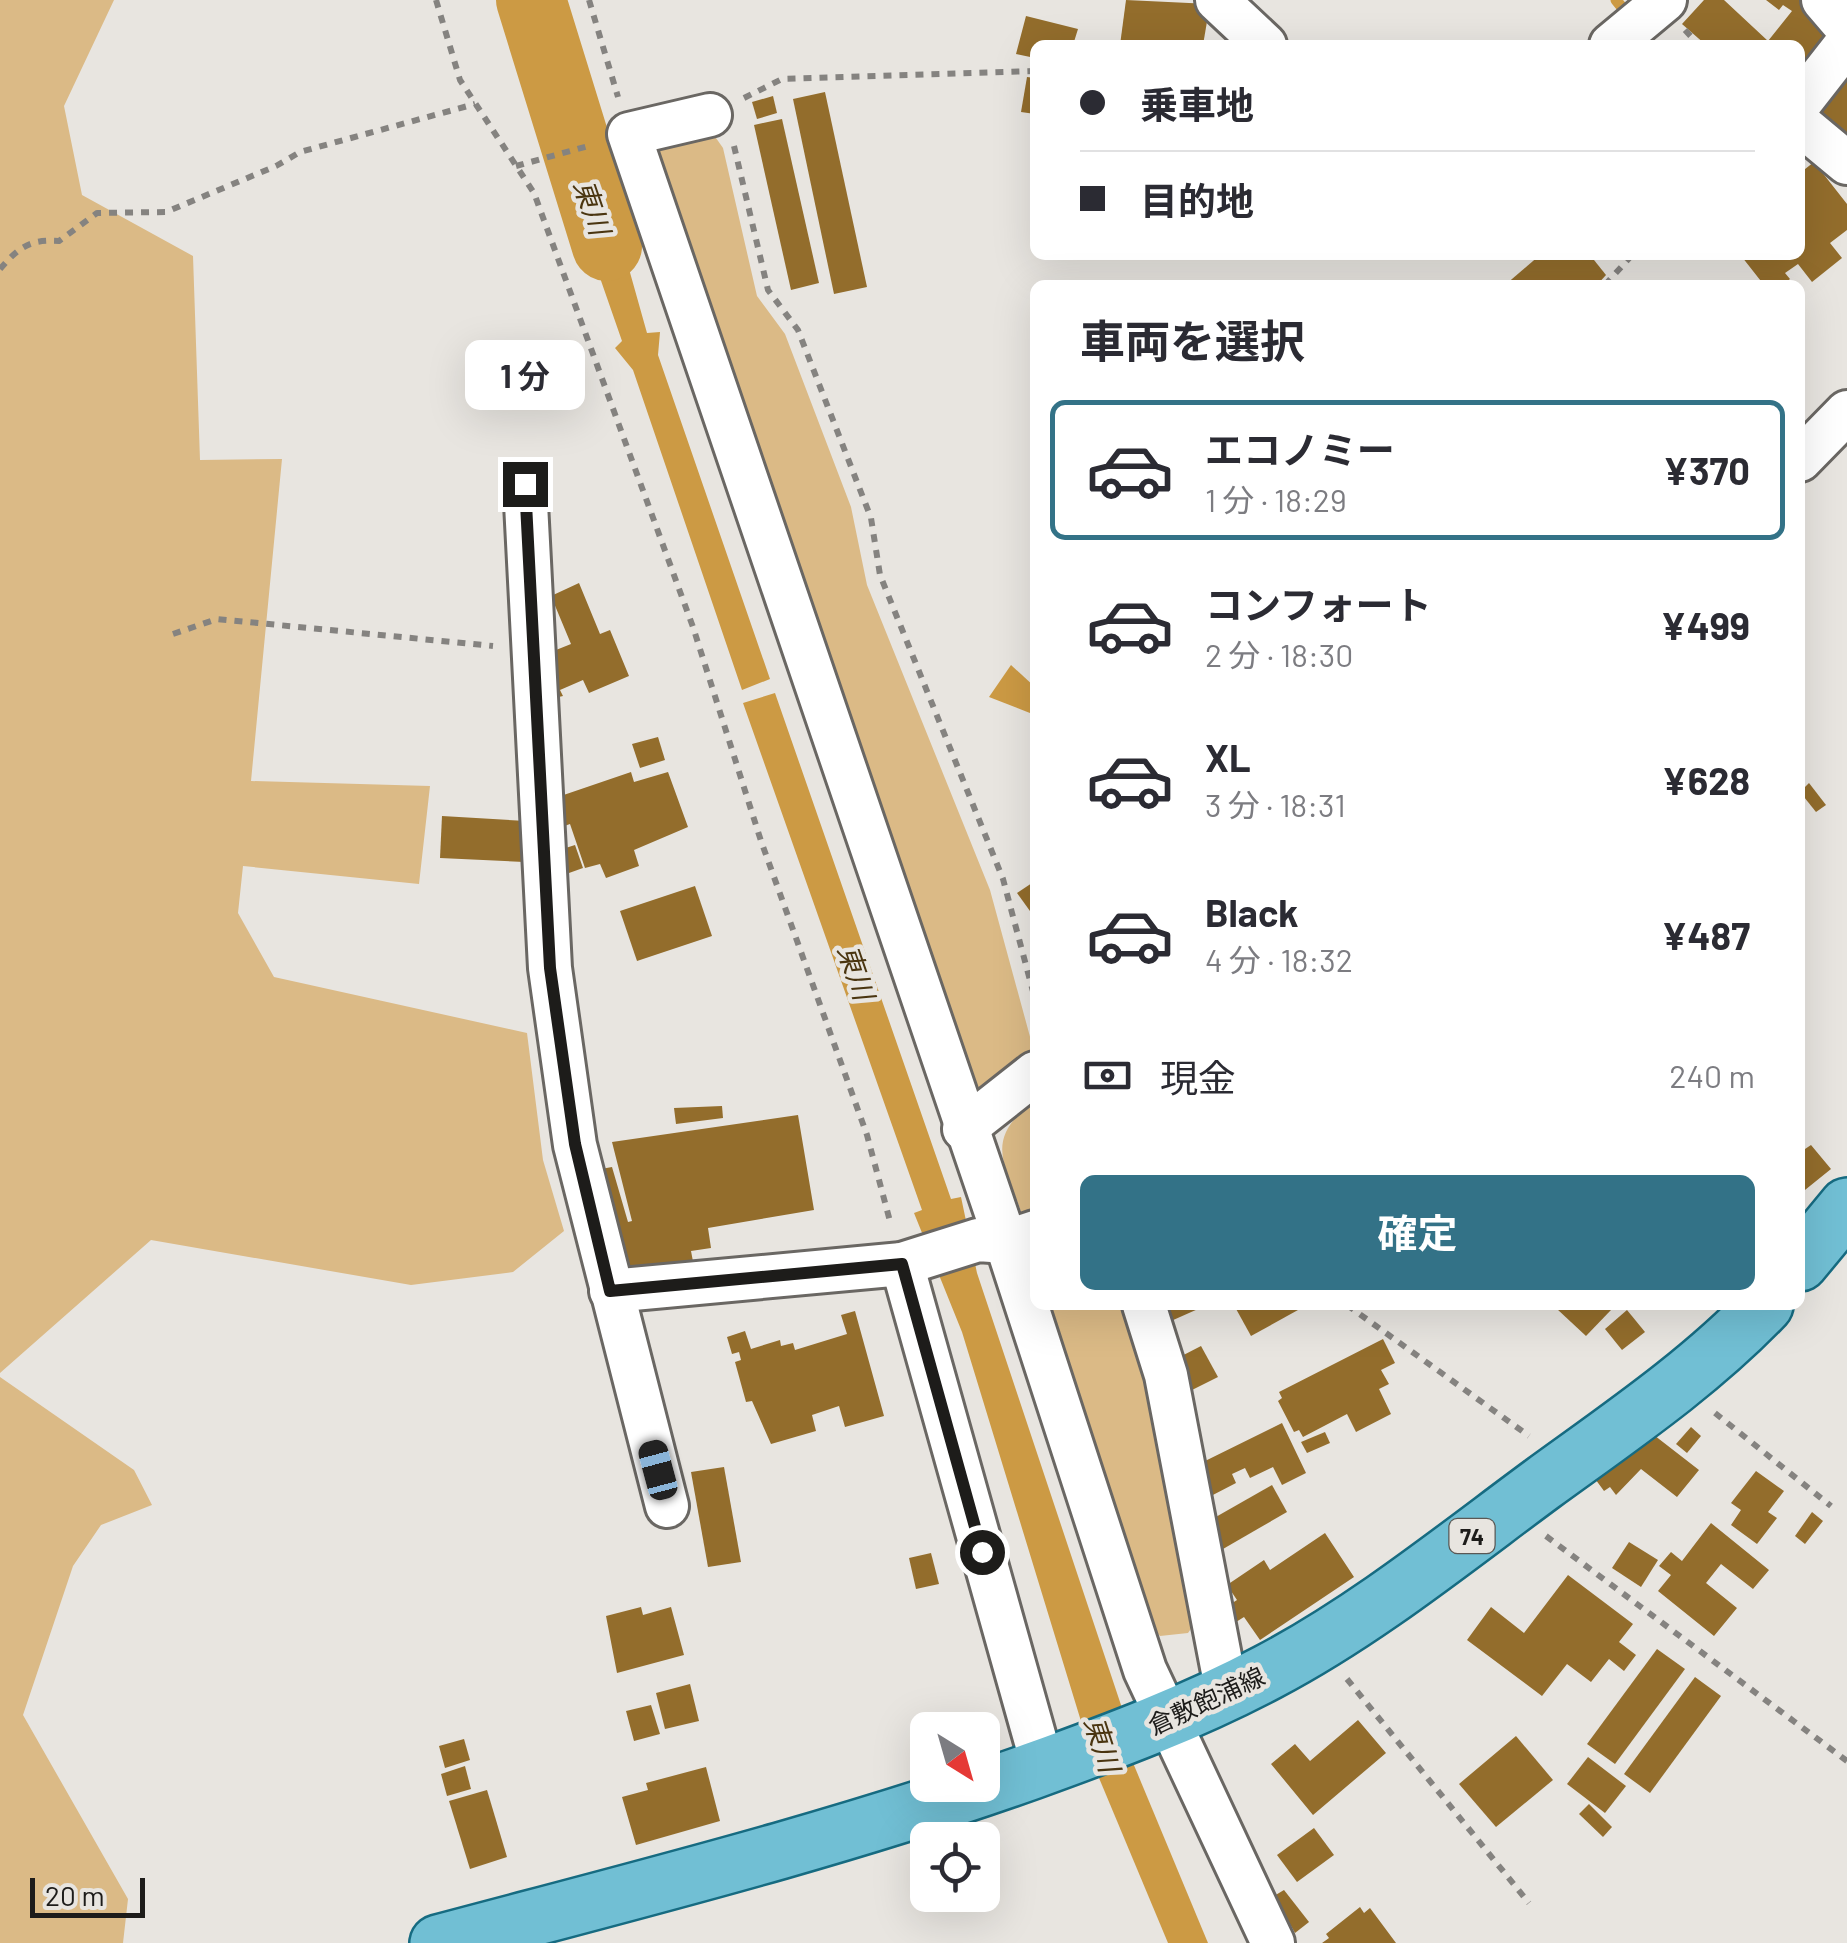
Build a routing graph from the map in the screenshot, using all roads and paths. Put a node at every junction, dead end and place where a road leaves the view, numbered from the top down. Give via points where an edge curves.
1 (436, 0) edge
2 (589, 0) edge
3 (1217, 0) edge
4 (1666, 0) edge
5 (1823, 0) edge
6 (1847, 28) edge
7 (1260, 40) edge
8 (1617, 40) edge
9 (1847, 43) edge
10 (1030, 72) edge
11 (1805, 97) edge
12 (475, 104) junction
13 (710, 115) junction
14 (1805, 128) edge
15 (613, 138) junction
16 (1847, 163) edge
17 (516, 166) junction
18 (1628, 260) edge
19 (0, 269) edge
20 (1610, 280) edge
21 (1847, 412) edge
22 (1805, 455) edge
23 (525, 484) dead end
24 (174, 634) dead end
25 (532, 649) junction
26 (1030, 980) edge
27 (1030, 1077) edge
28 (964, 1129) junction
29 (1847, 1206) edge
30 (1006, 1238) edge
31 (1805, 1257) edge
32 (914, 1261) junction
33 (610, 1291) junction
34 (1146, 1310) edge
35 (1354, 1310) edge
36 (1760, 1310) edge
37 (1678, 1383) junction
38 (1558, 1472) junction
39 (667, 1506) dead end
40 (1831, 1506) dead end
41 (1509, 1508) junction
42 (1318, 1643) junction
43 (1227, 1692) junction
44 (1160, 1723) junction
45 (1847, 1761) edge
46 (1055, 1762) junction
47 (1529, 1903) dead end
48 (438, 1943) edge
49 (1273, 1943) edge

1 - 12 path via 460,80
2 - 15 path
3 - 7 street
4 - 8 street
5 - 6 street
9 - 11 street
10 - 13 path via 782,79
12 - 17 path
12 - 19 path via 300,152 166,212 97,214 59,241 35,240 16,250
13 - 15 street
13 - 26 path via 732,140 768,290 798,330 871,518 880,575 1004,879
14 - 16 street
15 - 17 path
15 - 28 street
17 - 32 path via 534,193 692,627 761,841
18 - 20 path
21 - 22 street
23 - 25 street
24 - 25 path via 217,619
25 - 33 street via 550,968 575,1144
27 - 28 street
28 - 30 street
29 - 31 main road
30 - 32 street
30 - 44 street
32 - 33 street
32 - 46 street
33 - 39 street
34 - 43 street via 1166,1374
35 - 38 path via 1523,1429
36 - 37 main road, 倉敷飽浦線 / 74
37 - 38 main road, 倉敷飽浦線 / 74
37 - 40 path
38 - 41 main road, 倉敷飽浦線 / 74
41 - 42 main road, 倉敷飽浦線 / 74
41 - 45 path
42 - 43 main road, 倉敷飽浦線 / 74
42 - 47 path
43 - 44 main road, 倉敷飽浦線 / 74
44 - 46 main road, 倉敷飽浦線 / 74
44 - 49 street
46 - 48 main road, 倉敷飽浦線 / 74 via 754,1859

